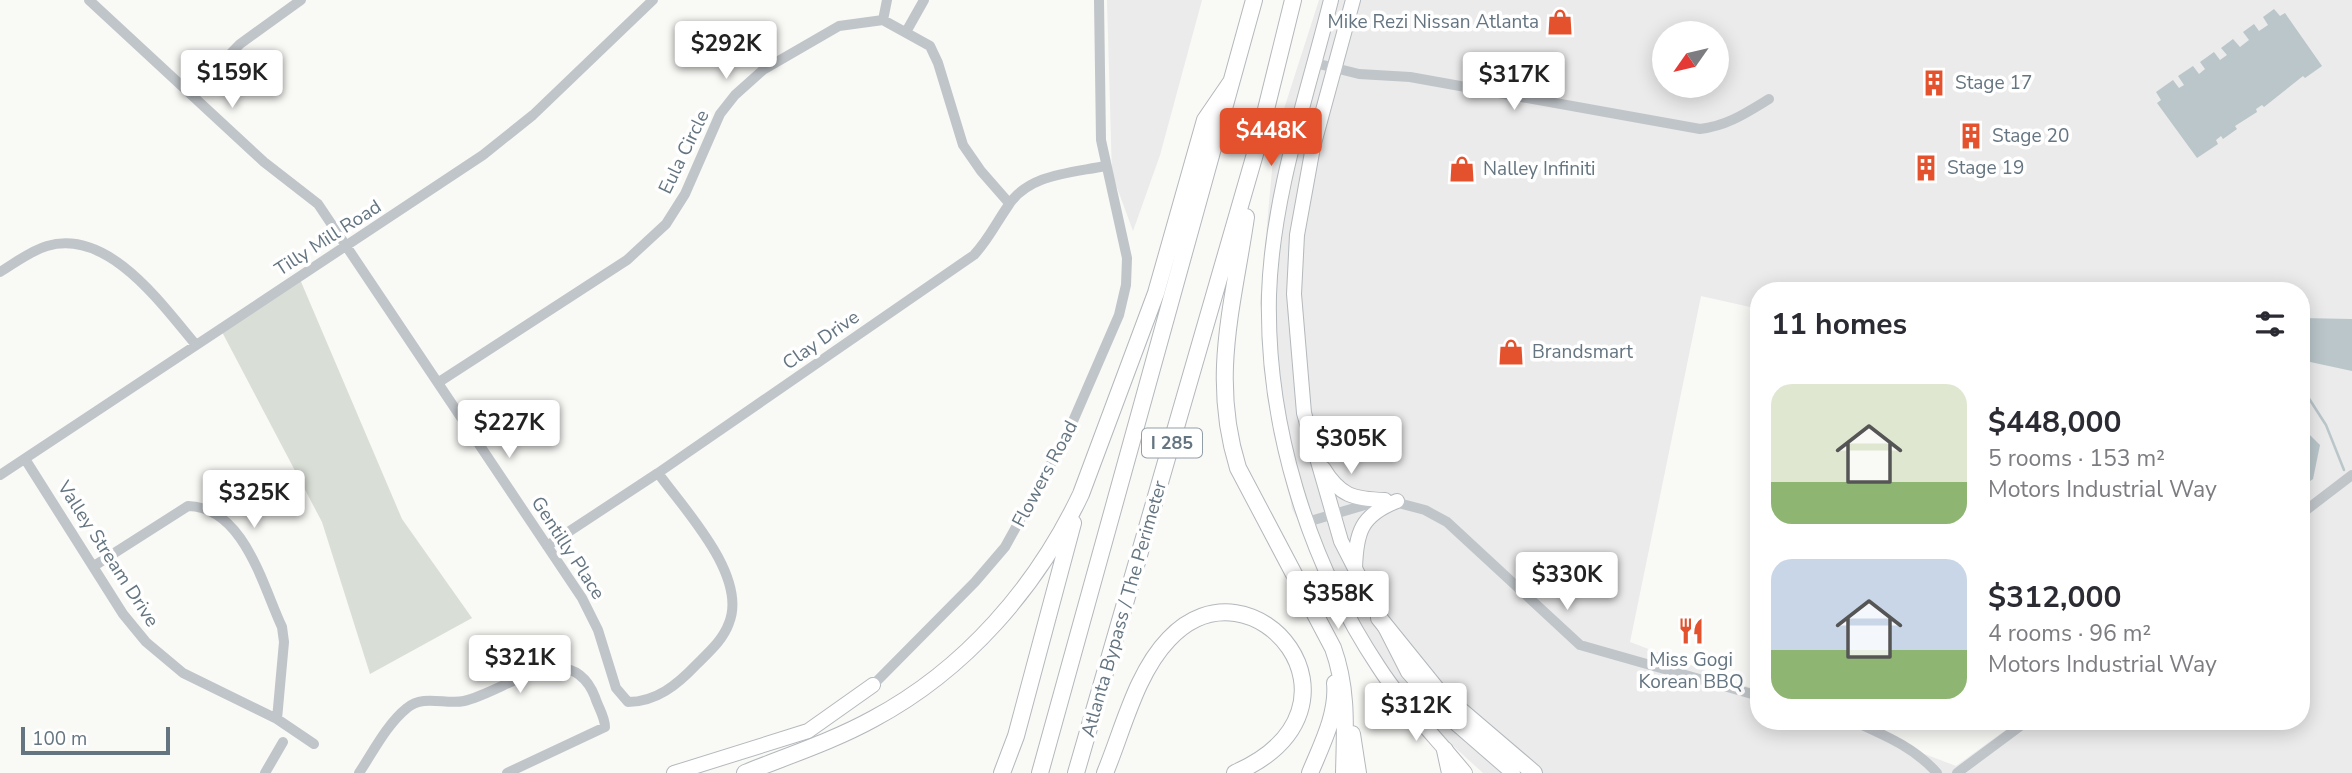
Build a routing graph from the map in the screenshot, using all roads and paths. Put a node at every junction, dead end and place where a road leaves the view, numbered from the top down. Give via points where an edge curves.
1 (89, 0) edge
2 (301, 0) edge
3 (653, 0) edge
4 (887, 0) edge
5 (924, 0) edge
6 (1099, 0) edge
7 (1254, 0) edge
8 (1293, 0) edge
9 (1331, 0) edge
10 (1353, 0) edge
11 (883, 19) junction
12 (906, 32) junction
13 (1315, 63) junction
14 (1334, 68) junction
15 (1231, 82) junction
16 (191, 94) junction
17 (1769, 99) dead end
18 (1255, 154) junction
19 (1105, 166) junction
20 (1009, 203) junction
21 (347, 245) junction
22 (0, 272) edge
23 (196, 345) junction
24 (439, 382) junction
25 (1315, 456) junction
26 (25, 459) junction
27 (658, 473) junction
28 (0, 475) edge
29 (2352, 475) edge
30 (1081, 494) junction
31 (1391, 501) junction
32 (2310, 507) edge
33 (1331, 514) junction
34 (1307, 522) junction
35 (547, 546) junction
36 (94, 566) junction
37 (1355, 570) junction
38 (1316, 617) junction
39 (1379, 618) junction
40 (873, 685) joint
41 (1345, 692) junction
42 (1750, 693) edge
43 (277, 719) junction
44 (1873, 730) edge
45 (2015, 730) edge
46 (283, 742) dead end
47 (314, 744) dead end
48 (1445, 750) junction
49 (265, 773) edge
50 (359, 773) edge
51 (507, 773) edge
52 (674, 773) edge
53 (745, 773) edge
54 (1002, 773) edge
55 (1040, 773) edge
56 (1076, 773) edge
57 (1105, 773) edge
58 (1235, 773) edge
59 (1310, 773) edge
60 (1344, 773) edge
61 (1359, 773) edge
62 (1450, 773) edge
63 (1465, 773) edge
64 (1513, 773) edge
65 (1534, 773) edge
66 (1937, 773) edge
67 (1956, 773) edge

1 - 16 street, Gentilly Place
2 - 16 street via 240,44
3 - 21 street, Tilly Mill Road via 533,115 483,155
4 - 11 street
5 - 12 street
6 - 19 street, Flowers Road
7 - 15 highway, Atlanta Bypass / The Perimeter / I 285
8 - 18 highway, Atlanta Bypass / The Perimeter / I 285
9 - 13 main road
10 - 14 main road
11 - 12 street
11 - 24 street, Eula Circle via 838,26 763,70 720,114 685,194 666,224 627,260
12 - 20 street via 930,46 963,145
13 - 14 street
13 - 34 main road via 1278,214 1269,293 1270,349 1282,430
14 - 17 street via 1410,77 1700,129 1739,118
14 - 25 main road via 1297,235 1300,376
15 - 30 highway via 1205,120 1156,293
15 - 55 highway, Atlanta Bypass / The Perimeter / I 285
16 - 21 street, Gentilly Place via 264,162 318,204
18 - 38 highway via 1225,344 1223,399 1238,468
18 - 56 highway, Atlanta Bypass / The Perimeter / I 285
19 - 20 street, Clay Drive via 1031,183
19 - 40 street, Flowers Road via 1125,238 1126,285 1115,325 1068,435 1004,547
20 - 27 street, Clay Drive via 989,239 974,255
21 - 23 street, Tilly Mill Road
21 - 24 street, Gentilly Place
22 - 23 street via 48,246 94,249 137,281
23 - 26 street, Tilly Mill Road
24 - 35 street, Gentilly Place
25 - 31 main road via 1334,486 1362,499
25 - 33 main road
26 - 28 street, Tilly Mill Road
26 - 36 street, Valley Stream Drive
27 - 35 street, Clay Drive
27 - 35 street, Gentilly Place via 732,583 732,610 722,638 687,674 648,702 628,702 616,688 598,630
29 - 32 street
30 - 53 highway via 1067,524 998,622 951,665 873,719
30 - 54 highway
31 - 33 street
31 - 37 main road via 1360,528
31 - 42 street via 1447,522 1580,645
33 - 34 street
33 - 37 main road
34 - 48 main road via 1371,656
36 - 43 street, Valley Stream Drive via 123,614 163,658 183,673
36 - 43 street via 188,506 220,517 244,544 282,627
37 - 39 main road
38 - 41 highway via 1334,648
38 - 59 highway via 1332,660 1336,694
39 - 64 main road via 1421,690
39 - 65 highway via 1438,691
40 - 52 main road, Flowers Road via 808,731
41 - 60 highway
41 - 61 highway
43 - 47 street, Valley Stream Drive
44 - 66 street via 1923,757
45 - 67 street
46 - 49 street
48 - 62 highway
48 - 63 main road
50 - 51 street via 408,706 429,700 463,701 566,667 581,674 591,687 605,727
57 - 58 highway via 1144,679 1168,639 1204,617 1224,614 1247,616 1268,625 1285,640 1297,659 1303,689 1297,718 1286,737 1268,754

